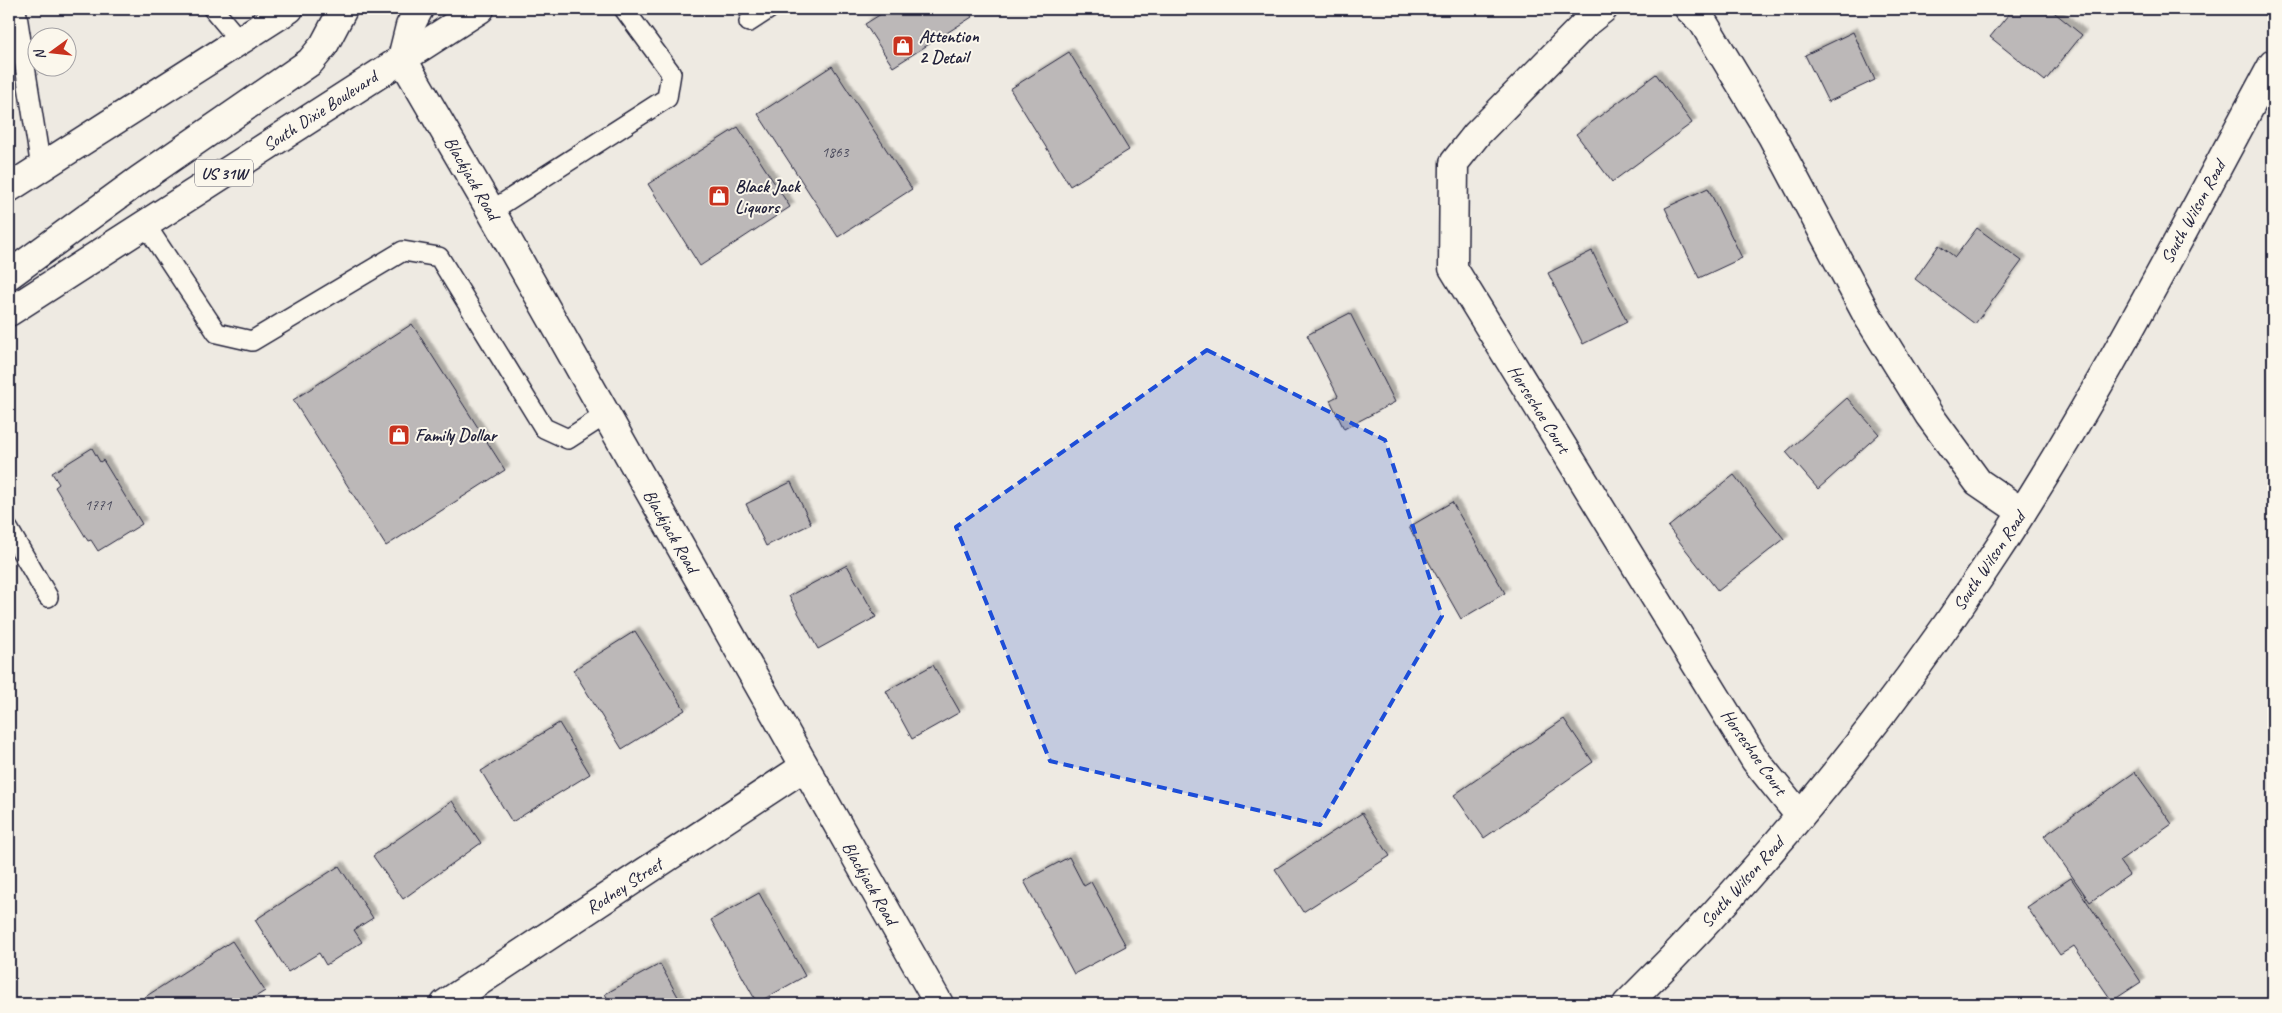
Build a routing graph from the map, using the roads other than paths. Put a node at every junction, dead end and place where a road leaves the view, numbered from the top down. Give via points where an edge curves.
1 (16, 9) edge
2 (214, 9) edge
3 (289, 9) edge
4 (343, 9) edge
5 (419, 9) edge
6 (480, 9) edge
7 (624, 9) edge
8 (769, 9) edge
9 (1603, 9) edge
10 (1689, 9) edge
11 (749, 22) dead end
12 (239, 40) junction
13 (402, 58) junction
14 (2273, 64) edge
15 (41, 168) junction
16 (9, 188) edge
17 (491, 211) junction
18 (145, 224) junction
19 (9, 275) edge
20 (9, 312) edge
21 (605, 415) junction
22 (2022, 512) junction
23 (9, 530) edge
24 (48, 597) dead end
25 (804, 767) junction
26 (1800, 816) junction
27 (445, 1004) edge
28 (939, 1004) edge
29 (1627, 1004) edge

1 - 15 lane
2 - 12 lane
3 - 12 main road
4 - 19 main road via 324,45 310,62
5 - 13 main road via 410,26
6 - 13 main road, South Dixie Boulevard / US 31W
7 - 17 lane via 671,73 667,98
8 - 11 lane
9 - 26 main road, Horseshoe Court via 1477,134 1454,163 1453,268 1755,760
10 - 22 main road via 1703,22 1772,136 1867,315 1929,415 1978,482
12 - 15 main road
13 - 17 main road, Blackjack Road
13 - 18 main road, South Dixie Boulevard / US 31W
14 - 22 main road, South Wilson Road via 2098,386
15 - 16 main road
17 - 21 main road, Blackjack Road
18 - 20 main road, South Dixie Boulevard / US 31W
18 - 21 lane via 217,333 252,341 403,251 439,257 544,428 568,439
21 - 25 main road, Blackjack Road
22 - 26 main road, South Wilson Road via 1889,704
23 - 24 lane
25 - 27 main road, Rodney Street
25 - 28 main road, Blackjack Road
26 - 29 main road, South Wilson Road via 1677,955

